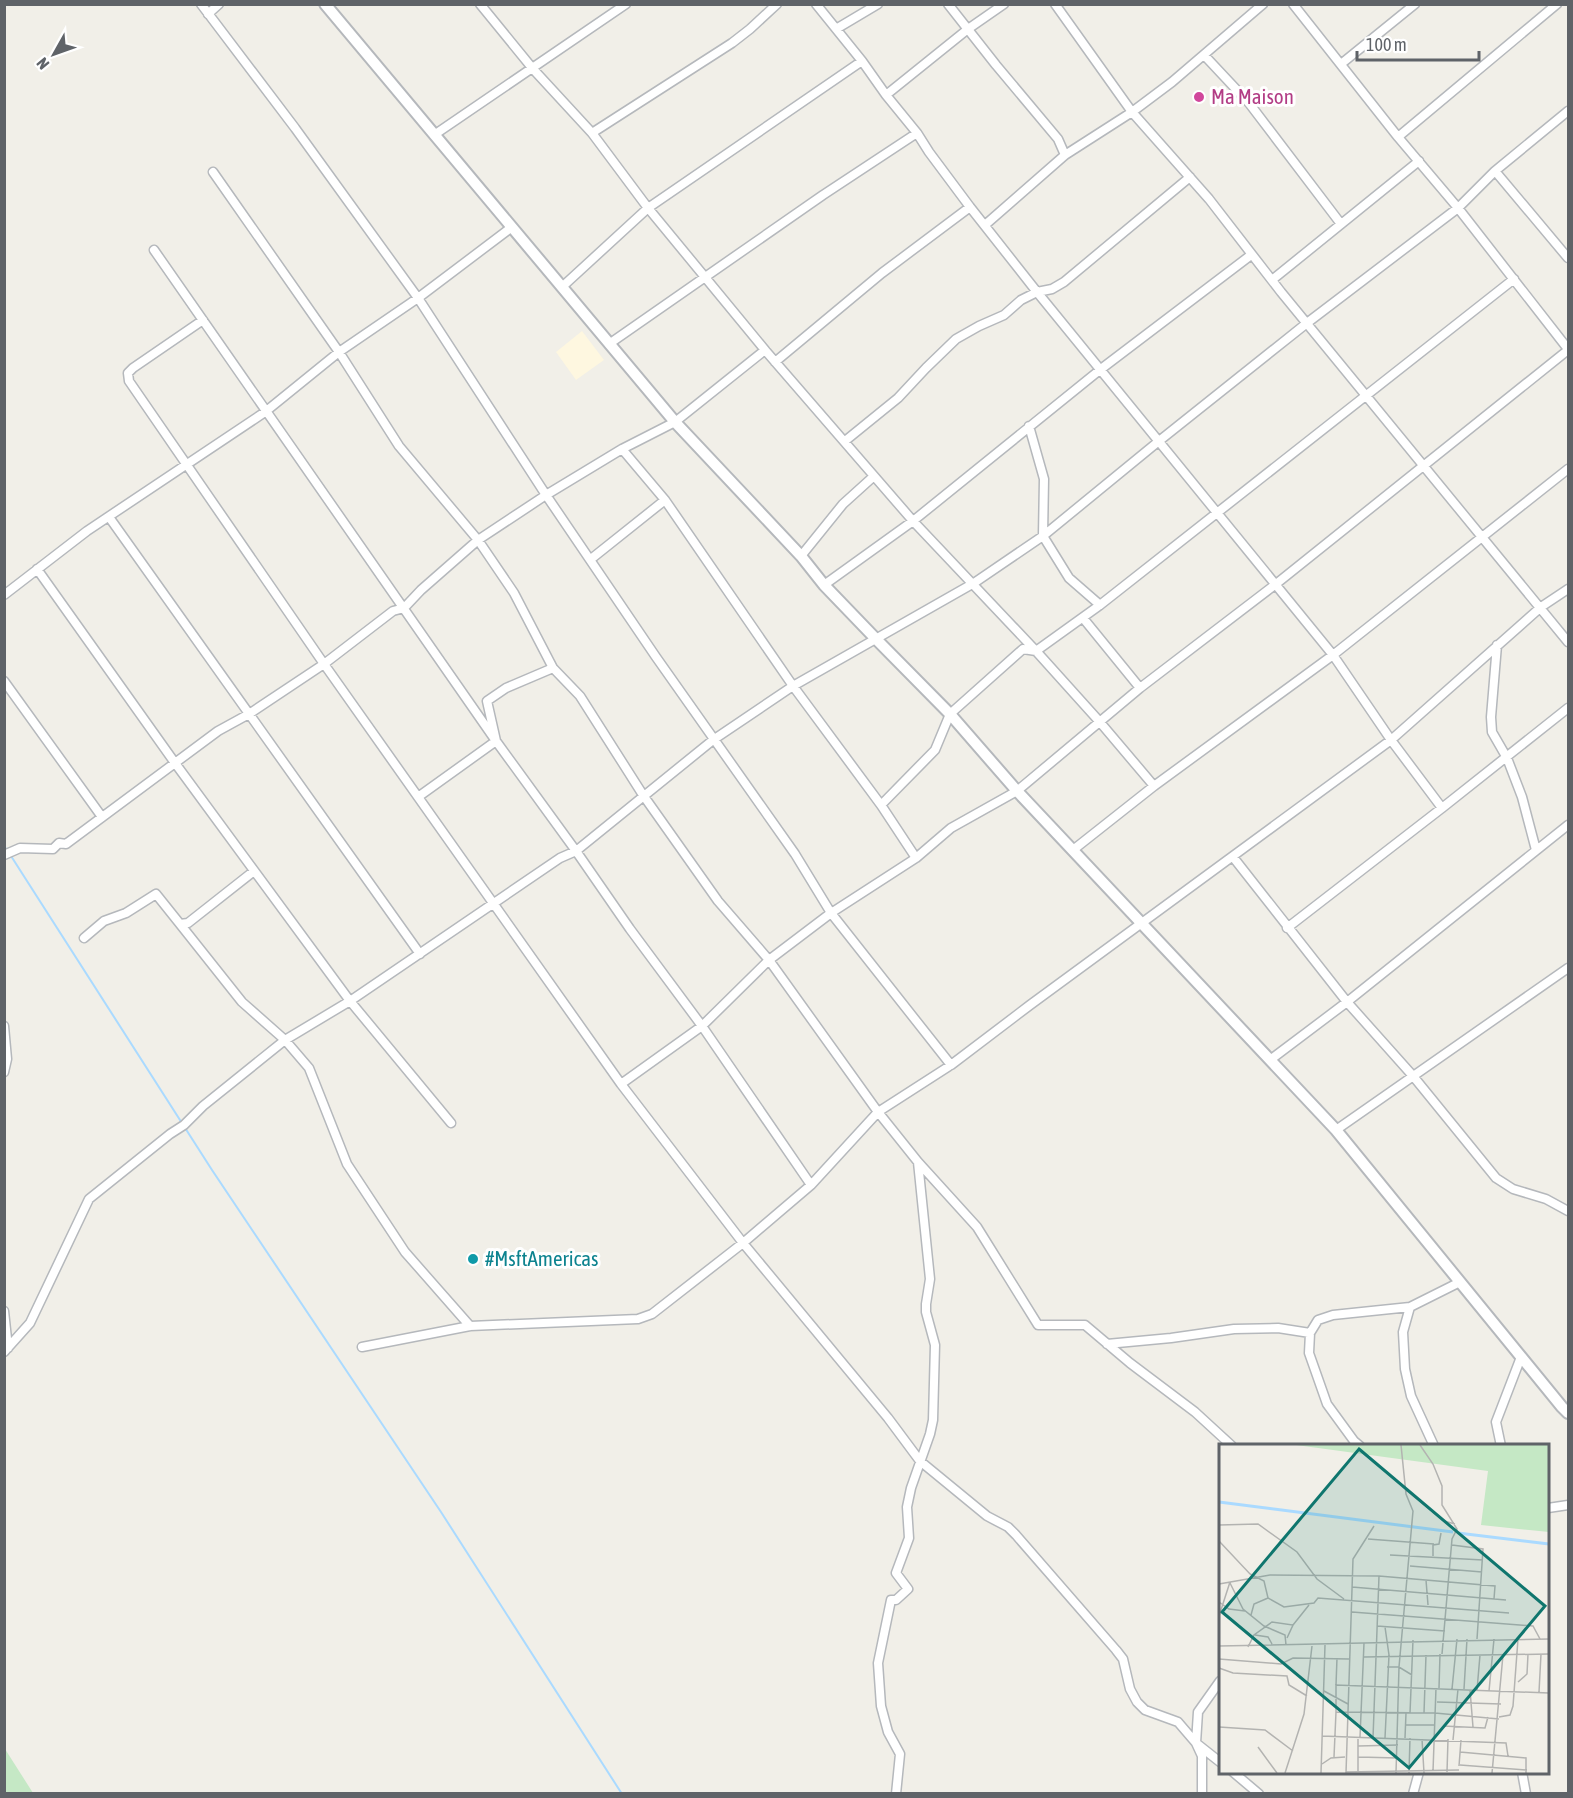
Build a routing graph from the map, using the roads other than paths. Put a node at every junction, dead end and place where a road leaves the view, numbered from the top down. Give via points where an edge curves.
1 (201, 4) edge
2 (219, 4) edge
3 (325, 4) edge
4 (480, 4) edge
5 (626, 4) edge
6 (777, 4) edge
7 (816, 4) edge
8 (878, 4) edge
9 (948, 4) edge
10 (1004, 4) edge
11 (1055, 4) edge
12 (1263, 4) edge
13 (1293, 4) edge
14 (1416, 4) edge
15 (1557, 4) edge
16 (208, 14) junction
17 (836, 29) junction
18 (968, 29) junction
19 (1204, 54) junction
20 (862, 61) junction
21 (1341, 64) junction
22 (533, 69) junction
23 (886, 95) junction
24 (1132, 112) junction
25 (1567, 115) edge
26 (592, 133) junction
27 (917, 133) junction
28 (434, 135) junction
29 (1398, 137) junction
30 (1065, 155) junction
31 (1419, 161) junction
32 (1495, 171) junction
33 (213, 172) dead end
34 (1190, 177) junction
35 (970, 207) junction
36 (648, 208) junction
37 (1458, 208) junction
38 (1341, 224) junction
39 (985, 225) junction
40 (512, 227) junction
41 (154, 250) dead end
42 (1251, 255) junction
43 (1569, 258) edge
44 (705, 278) junction
45 (1515, 279) junction
46 (1272, 280) junction
47 (562, 287) junction
48 (1037, 292) junction
49 (418, 298) junction
50 (202, 320) junction
51 (1308, 323) junction
52 (609, 344) junction
53 (765, 350) junction
54 (1569, 350) edge
55 (339, 352) junction
56 (776, 362) junction
57 (1101, 369) junction
58 (1366, 394) junction
59 (265, 412) junction
60 (675, 422) junction
61 (1029, 426) junction
62 (845, 441) junction
63 (1159, 441) junction
64 (622, 449) junction
65 (188, 465) junction
66 (1425, 465) junction
67 (1569, 469) edge
68 (874, 476) junction
69 (546, 495) junction
70 (665, 500) junction
71 (1218, 513) junction
72 (109, 517) junction
73 (913, 521) junction
74 (1043, 536) junction
75 (1483, 537) junction
76 (478, 540) junction
77 (801, 556) junction
78 (591, 560) junction
79 (37, 569) junction
80 (974, 583) junction
81 (1276, 584) junction
82 (824, 585) junction
83 (1569, 589) edge
84 (4, 596) edge
85 (1100, 605) junction
86 (1542, 607) junction
87 (404, 608) junction
88 (1083, 618) junction
89 (874, 638) junction
90 (1569, 642) edge
91 (1497, 645) junction
92 (1036, 651) junction
93 (1333, 655) junction
94 (324, 664) junction
95 (552, 668) junction
96 (4, 681) edge
97 (793, 686) junction
98 (1140, 688) junction
99 (1569, 708) edge
100 (249, 714) junction
101 (950, 714) junction
102 (1099, 721) junction
103 (713, 740) junction
104 (1391, 740) junction
105 (496, 741) junction
106 (1507, 758) junction
107 (175, 763) junction
108 (1154, 786) junction
109 (1017, 791) junction
110 (644, 795) junction
111 (418, 797) junction
112 (881, 805) junction
113 (1442, 808) junction
114 (102, 816) junction
115 (1569, 825) edge
116 (1073, 850) junction
117 (1536, 850) junction
118 (576, 851) junction
119 (4, 855) edge
120 (1233, 857) junction
121 (916, 858) junction
122 (254, 871) junction
123 (494, 903) junction
124 (831, 913) junction
125 (1142, 923) junction
126 (180, 924) junction
127 (1287, 928) junction
128 (84, 938) dead end
129 (420, 954) junction
130 (770, 960) junction
131 (1569, 969) edge
132 (350, 1001) junction
133 (1347, 1002) junction
134 (4, 1026) edge
135 (702, 1026) junction
136 (285, 1040) junction
137 (1270, 1060) junction
138 (951, 1065) junction
139 (4, 1072) edge
140 (1413, 1076) junction
141 (621, 1084) junction
142 (878, 1112) junction
143 (451, 1123) dead end
144 (1336, 1130) junction
145 (918, 1162) junction
146 (812, 1185) junction
147 (1569, 1211) edge
148 (743, 1243) junction
149 (1460, 1282) junction
150 (1410, 1307) junction
151 (4, 1311) edge
152 (470, 1326) junction
153 (1310, 1333) junction
154 (1107, 1344) junction
155 (362, 1347) dead end
156 (6, 1350) edge
157 (1521, 1357) junction
158 (1569, 1413) edge
159 (1230, 1444) edge
160 (1358, 1444) edge
161 (1433, 1444) edge
162 (1501, 1444) edge
163 (920, 1461) junction
164 (1569, 1505) edge
165 (1549, 1507) edge
166 (1219, 1684) edge
167 (1196, 1743) junction
168 (1219, 1760) edge
169 (1234, 1774) edge
170 (1419, 1774) edge
171 (1522, 1774) edge
172 (896, 1794) edge
173 (1202, 1794) edge
174 (1259, 1794) edge
175 (1413, 1794) edge
176 (1526, 1794) edge

1 - 16 street
2 - 16 street
3 - 28 street
4 - 22 street
5 - 22 street
6 - 26 street via 732,43
7 - 17 street
8 - 17 street
9 - 18 street
10 - 18 street
11 - 24 street
12 - 19 street
13 - 21 street
14 - 21 street
15 - 29 street
16 - 49 street
17 - 20 street
18 - 23 street
18 - 30 street via 1058,139
19 - 24 street
19 - 38 street via 1249,103
20 - 23 street
20 - 36 street
21 - 29 street
22 - 26 street
22 - 28 street
23 - 27 street
24 - 30 street
24 - 34 street
25 - 32 street
26 - 36 street
27 - 35 street
27 - 44 street
28 - 40 street
29 - 31 street
30 - 39 street
31 - 37 street
31 - 38 street
32 - 37 street
32 - 43 street
33 - 55 street
34 - 42 street
34 - 48 street via 1064,282
35 - 39 street
35 - 56 street via 882,273
36 - 44 street
36 - 47 street
37 - 45 street
37 - 51 street
38 - 46 street
39 - 48 street
40 - 47 street
40 - 49 street
41 - 50 street
42 - 46 street
42 - 57 street
44 - 52 street
44 - 53 street
45 - 54 street
45 - 58 street
46 - 51 street
47 - 52 street
48 - 57 street
48 - 62 street via 1004,315 956,339 898,398
49 - 55 street
49 - 69 street
50 - 59 street
50 - 65 street via 128,373 129,381
51 - 58 street
51 - 63 street
52 - 60 street
53 - 56 street
53 - 60 street
54 - 66 street
55 - 59 street
55 - 76 street via 399,446
56 - 62 street
57 - 61 street
57 - 63 street
58 - 66 street
58 - 71 street
59 - 65 street
59 - 87 street
60 - 64 street
60 - 77 street
61 - 73 street
61 - 74 street via 1044,479
62 - 68 street
63 - 71 street
63 - 74 street
64 - 69 street
64 - 70 street
65 - 72 street
65 - 94 street
66 - 75 street
66 - 81 street
67 - 75 street
68 - 73 street
68 - 77 street via 843,504
69 - 76 street
69 - 78 street
70 - 78 street
70 - 97 street
71 - 81 street
71 - 85 street
72 - 79 street
72 - 100 street
73 - 80 street
73 - 82 street
74 - 80 street
74 - 85 street via 1069,578
75 - 86 street
75 - 93 street
76 - 87 street
76 - 95 street via 514,593
77 - 82 street
78 - 103 street
79 - 84 street
79 - 107 street
80 - 89 street
80 - 92 street
81 - 93 street
81 - 98 street
82 - 89 street
83 - 86 street
85 - 88 street
86 - 90 street
86 - 91 street
87 - 94 street via 393,611
87 - 105 street
88 - 92 street
88 - 98 street
89 - 97 street
89 - 101 street
91 - 104 street
91 - 106 street via 1492,732
92 - 101 street via 1023,649
92 - 102 street
93 - 104 street
93 - 108 street
94 - 100 street
94 - 111 street
95 - 105 street via 487,701
95 - 110 street via 580,696
96 - 114 street
97 - 103 street
97 - 112 street
98 - 102 street
99 - 106 street
100 - 107 street
100 - 129 street
101 - 109 street
101 - 112 street via 935,750
102 - 108 street
102 - 109 street
103 - 110 street
103 - 124 street via 795,854
104 - 113 street
104 - 120 street
105 - 111 street
105 - 118 street
106 - 113 street
106 - 117 street
107 - 114 street
107 - 122 street
108 - 116 street
109 - 116 street
109 - 121 street via 951,828
110 - 118 street
110 - 130 street via 718,901
111 - 123 street
112 - 121 street
113 - 127 street
114 - 119 street via 66,844 59,843 53,849 20,848
115 - 117 street
116 - 125 street
117 - 133 street
118 - 123 street
118 - 135 street
120 - 125 street
120 - 127 street
121 - 124 street
122 - 126 street via 189,923
122 - 132 street
123 - 129 street
123 - 141 street
124 - 130 street
124 - 138 street
125 - 137 street
125 - 138 street
126 - 128 street via 156,894 126,913 104,921
126 - 136 street via 242,1002
127 - 133 street
129 - 132 street
130 - 135 street
130 - 142 street
131 - 140 street
132 - 136 street
132 - 143 street
133 - 137 street
133 - 140 street
134 - 139 street
135 - 141 street
135 - 146 street
136 - 152 street via 309,1068 347,1164 405,1252
136 - 156 street via 89,1199 30,1323
137 - 144 street
138 - 142 street
140 - 144 street
140 - 147 street via 1496,1178 1513,1189
141 - 148 street
142 - 145 street
142 - 146 street
144 - 149 street
145 - 154 street via 977,1227 1038,1325 1085,1325
145 - 163 street via 930,1279 926,1312 935,1353 933,1420
146 - 148 street
148 - 152 street via 645,1317
148 - 163 street
149 - 150 street
149 - 157 street
150 - 153 street via 1333,1315 1318,1320
150 - 161 street via 1403,1332 1405,1369
151 - 156 street
152 - 155 street
153 - 154 street via 1278,1328 1234,1329
153 - 160 street via 1310,1353 1327,1404
154 - 159 street
157 - 158 street
157 - 162 street via 1496,1422
163 - 167 street via 1016,1535 1116,1650 1137,1702 1145,1710 1178,1722
163 - 172 street via 907,1507 909,1538 896,1573 908,1588 891,1600 878,1663 881,1706 888,1732 900,1754
164 - 165 street
166 - 167 street via 1198,1712
167 - 168 street
167 - 173 street via 1202,1756
169 - 174 street
170 - 175 street
171 - 176 street

